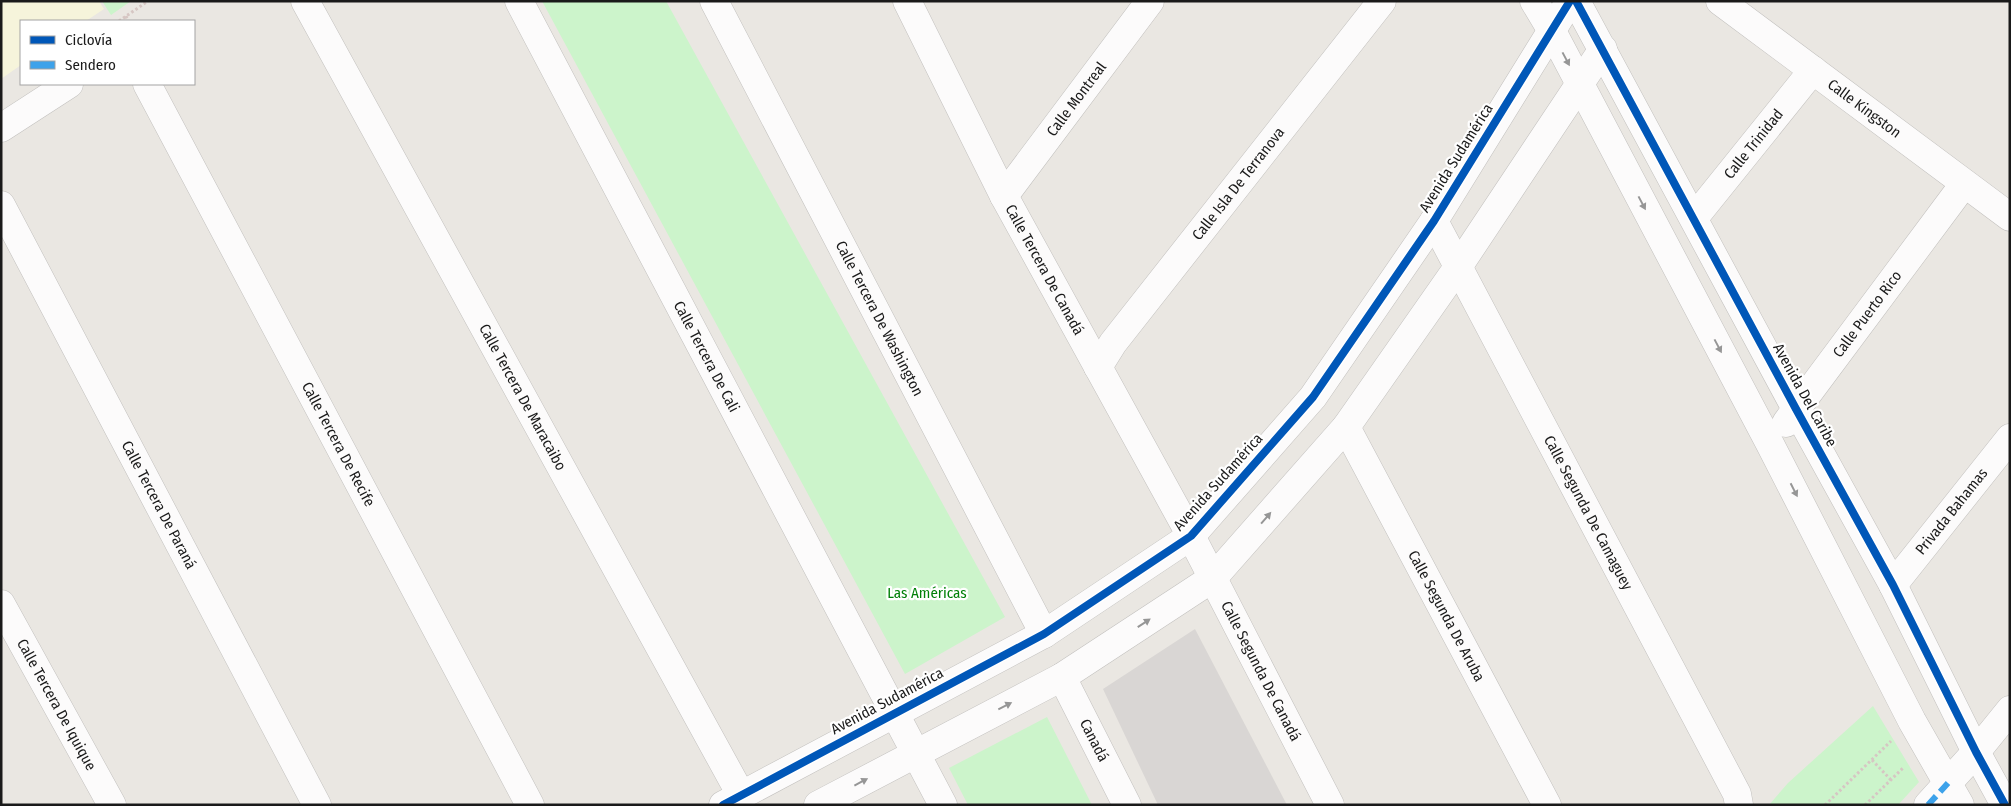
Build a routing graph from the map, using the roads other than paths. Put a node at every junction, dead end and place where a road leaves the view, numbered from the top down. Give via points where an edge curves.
1 (305, 1) edge
2 (519, 1) edge
3 (714, 1) edge
4 (1150, 1) edge
5 (1382, 1) edge
6 (1534, 1) edge
7 (1570, 1) edge
8 (1576, 1) edge
9 (1720, 1) edge
10 (908, 2) edge
11 (1552, 31) junction
12 (1603, 49) junction
13 (1813, 70) junction
14 (67, 85) edge
15 (148, 85) edge
16 (1580, 85) junction
17 (1, 128) edge
18 (1964, 184) junction
19 (1004, 196) junction
20 (1, 205) edge
21 (2010, 217) edge
22 (1694, 218) junction
23 (1434, 221) junction
24 (1458, 267) junction
25 (1098, 366) junction
26 (1796, 409) junction
27 (1346, 427) junction
28 (2010, 438) edge
29 (1770, 444) junction
30 (1191, 536) junction
31 (1213, 578) junction
32 (1894, 585) junction
33 (1, 604) edge
34 (1044, 634) junction
35 (1062, 677) junction
36 (2010, 710) edge
37 (895, 712) junction
38 (915, 752) junction
39 (1976, 752) junction
40 (1954, 794) edge
41 (732, 800) edge
42 (112, 805) edge
43 (317, 805) edge
44 (530, 805) edge
45 (818, 805) edge
46 (943, 805) edge
47 (1127, 805) edge
48 (1330, 805) edge
49 (1547, 805) edge
50 (1739, 805) edge
51 (1928, 805) edge
52 (2005, 805) edge

1 - 41 street, Calle Tercera De Maracaibo
2 - 37 street, Calle Tercera De Cali
3 - 34 street, Calle Tercera De Washington
4 - 19 street, Calle Montreal
5 - 25 street, Calle Isla De Terranova
6 - 11 street
7 - 11 street, Avenida Sudamérica
8 - 12 street, Avenida Del Caribe
9 - 13 street, Calle Kingston
10 - 19 street, Calle Tercera De Canadá
11 -> 16 street
11 - 23 street, Avenida Sudamérica
12 - 16 street
12 - 22 street, Avenida Del Caribe
13 - 18 street, Calle Kingston
13 - 22 street, Calle Trinidad
14 - 17 street
15 - 44 street, Calle Tercera De Recife
16 - 24 street
16 -> 29 street
18 - 21 street, Calle Kingston
18 - 26 street, Calle Puerto Rico
19 - 25 street, Calle Tercera De Canadá
20 - 43 street, Calle Tercera De Paraná
22 - 26 street, Avenida Del Caribe
23 - 24 street, Calle Segunda De Camaguey
23 - 30 street, Avenida Sudamérica via 1313,397
24 - 27 street
24 - 50 street, Calle Segunda De Camaguey via 1737,794
25 - 30 street, Calle Tercera De Canadá
26 - 29 street, Calle Puerto Rico
26 - 32 street, Avenida Del Caribe
31 -> 27 street
27 - 49 street, Calle Segunda De Aruba
28 - 32 street, Privada Bahamas
29 -> 40 street via 1912,721
30 - 31 street, Calle Segunda De Canadá
30 - 34 street, Avenida Sudamérica
35 -> 31 street
31 - 48 street, Calle Segunda De Canadá
32 - 39 street, Avenida Del Caribe
33 - 42 street, Calle Tercera De Iquique
34 - 37 street, Avenida Sudamérica
38 -> 35 street
35 - 47 street, Canadá
36 - 39 street
37 - 38 street, Calle Tercera De Cali
37 - 41 street, Avenida Sudamérica
45 -> 38 street
38 - 46 street, Calle Tercera De Cali
39 - 40 street
39 - 52 street, Avenida Del Caribe
40 - 51 street

